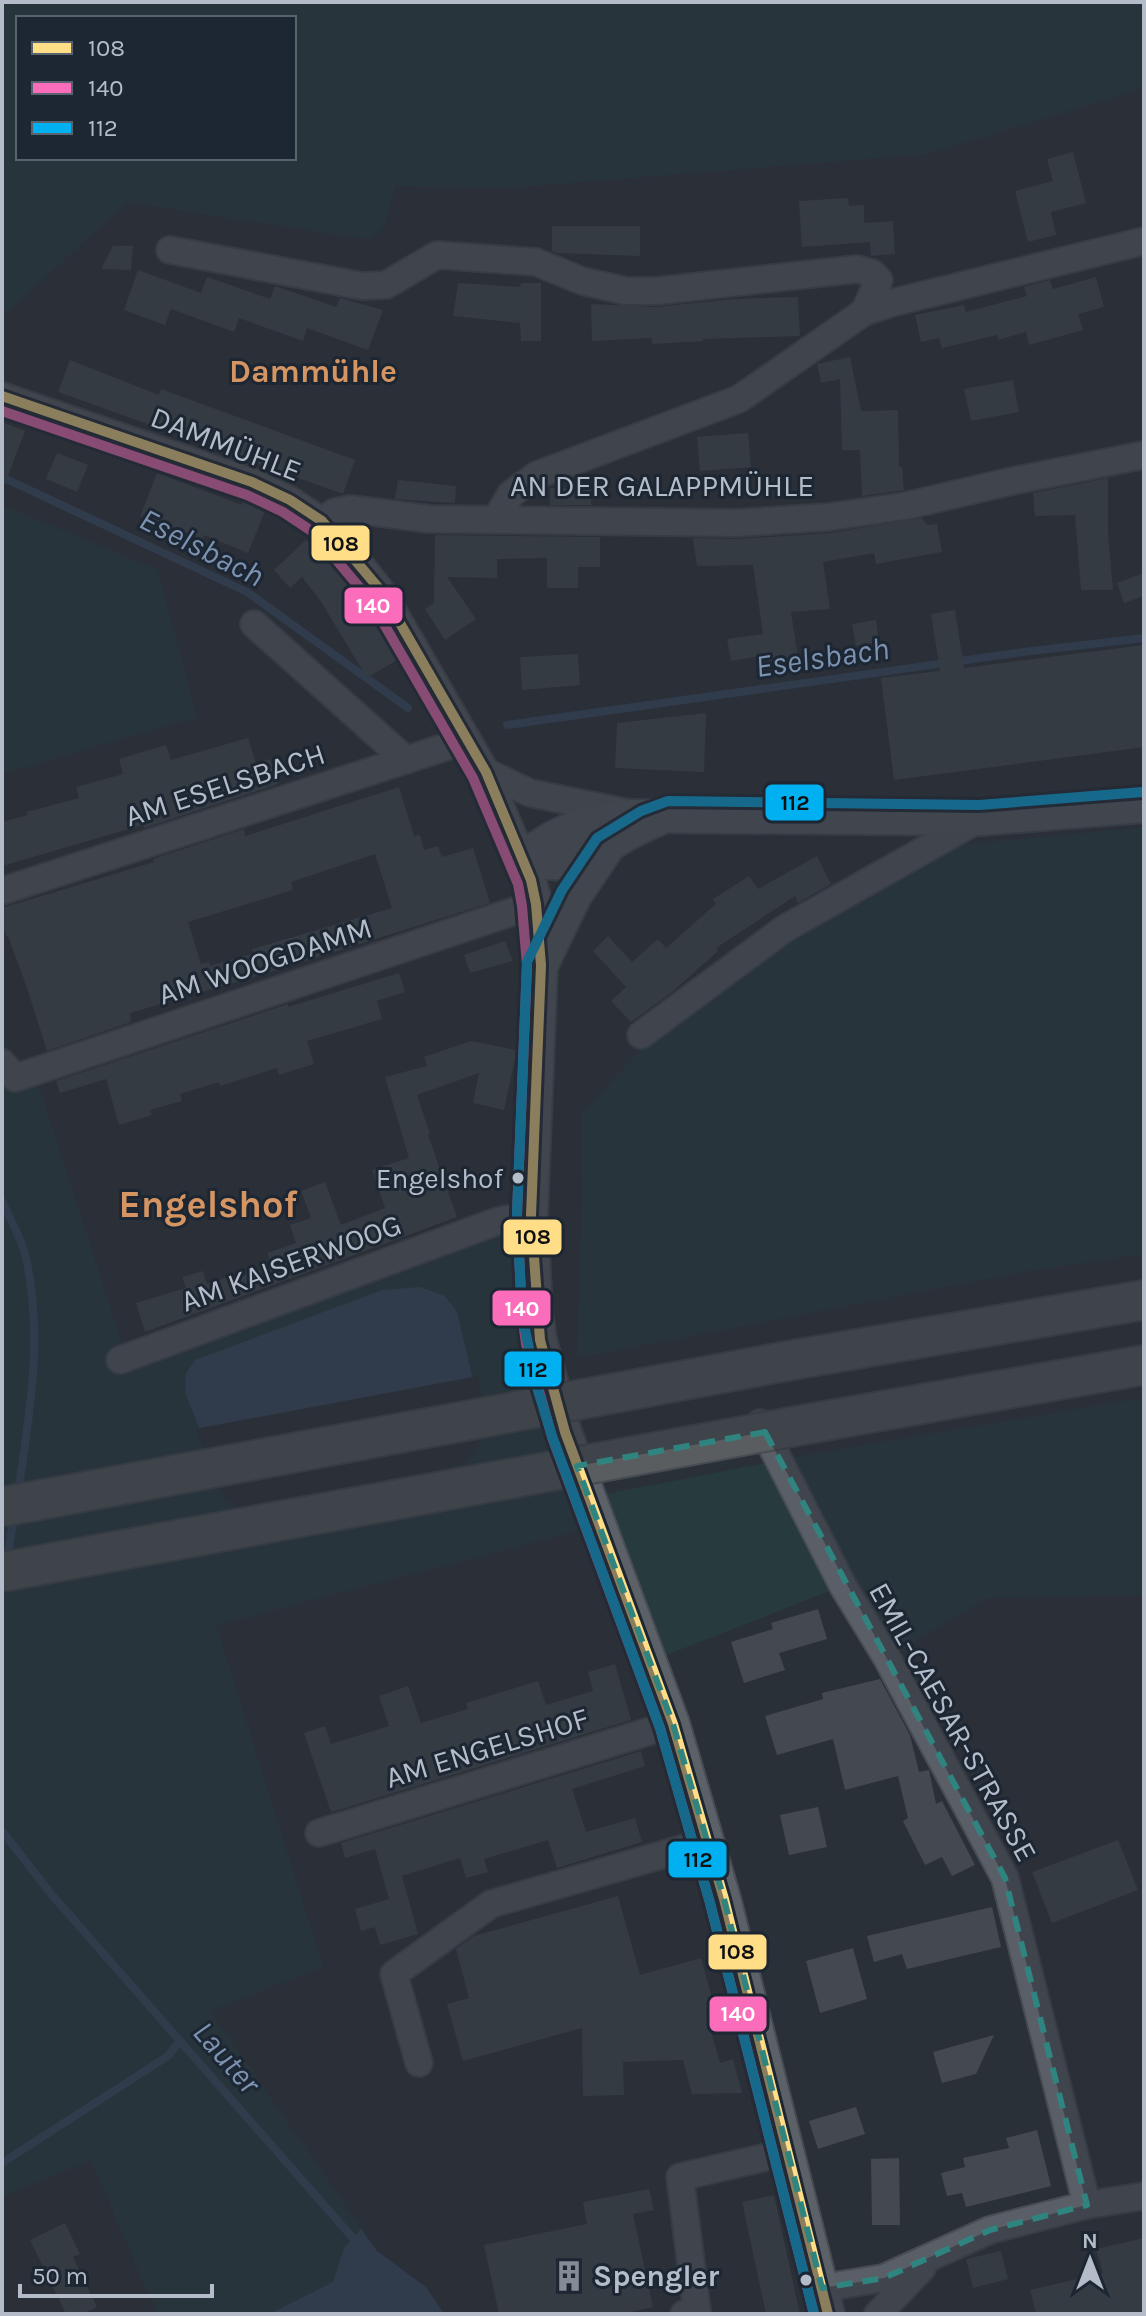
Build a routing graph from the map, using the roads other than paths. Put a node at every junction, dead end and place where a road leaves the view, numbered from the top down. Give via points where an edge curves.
1 (1144, 241) edge
2 (170, 250) dead end
3 (864, 312) junction
4 (2, 396) edge
5 (1144, 455) edge
6 (496, 519) junction
7 (322, 521) junction
8 (254, 624) dead end
9 (467, 740) junction
10 (406, 760) junction
11 (486, 772) junction
12 (1144, 806) edge
13 (658, 815) junction
14 (979, 819) junction
15 (608, 847) junction
16 (523, 859) junction
17 (2, 891) edge
18 (536, 904) junction
19 (541, 965) junction
20 (641, 1035) dead end
21 (8, 1071) edge
22 (531, 1215) junction
23 (1144, 1300) edge
24 (120, 1360) dead end
25 (1144, 1365) edge
26 (760, 1423) dead end
27 (2, 1507) edge
28 (2, 1572) edge
29 (673, 1724) junction
30 (319, 1833) dead end
31 (707, 1842) junction
32 (419, 2063) dead end
33 (788, 2152) junction
34 (1144, 2196) edge
35 (1087, 2205) junction
36 (931, 2259) junction
37 (825, 2301) edge
38 (684, 2314) edge
39 (878, 2314) edge

1 - 3 street
2 - 3 street via 362,286 386,285 437,255 536,262 626,291 857,269 879,280
3 - 6 street via 739,399 537,475 511,494
4 - 7 street, DAMMÜHLE via 252,482
5 - 6 street, AN DER GALAPPMÜHLE via 829,517 736,523
6 - 7 street, AN DER GALAPPMÜHLE via 429,519 350,509
7 - 9 street, DAMMÜHLE via 382,592
8 - 10 street
9 - 10 street, AM ESELSBACH
9 - 11 street, DAMMÜHLE
10 - 17 street, AM ESELSBACH
11 - 13 street via 530,793
11 - 16 street, DAMMÜHLE
12 - 14 main road
13 - 14 main road
13 - 15 main road
13 - 16 main road via 569,829
14 - 20 street via 784,929
15 - 16 main road via 566,865
15 - 19 main road via 570,905
16 - 18 main road
18 - 19 main road
18 - 21 street, AM WOOGDAMM
19 - 22 main road
22 - 24 street, AM KAISERWOOG via 498,1221
22 - 29 main road via 536,1312 550,1381
23 - 27 highway, bridge
25 - 28 highway, bridge
26 - 35 street, EMIL-CAESAR-STRASSE via 843,1586 1005,1878
29 - 30 street, AM ENGELSHOF
29 - 31 main road
31 - 32 street via 491,1904 394,1974
31 - 33 main road
33 - 37 main road
33 - 38 street via 680,2177 697,2311
34 - 35 street
35 - 36 street via 990,2230
36 - 37 street
36 - 39 street

